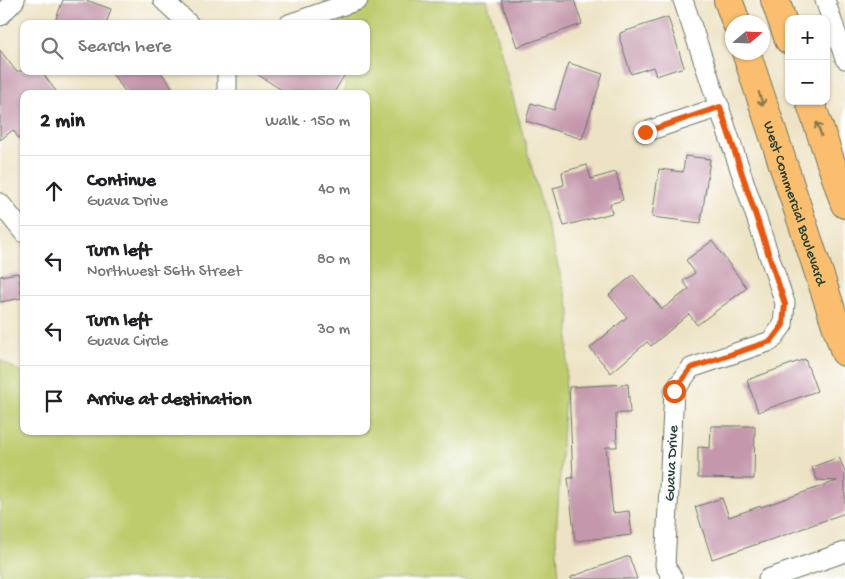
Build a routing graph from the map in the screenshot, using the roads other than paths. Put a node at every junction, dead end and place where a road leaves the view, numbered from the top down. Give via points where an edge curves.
1 (15, 0) edge
2 (163, 0) edge
3 (358, 0) edge
4 (683, 0) edge
5 (728, 0) edge
6 (775, 0) edge
7 (825, 0) edge
8 (733, 15) edge
9 (0, 16) edge
10 (185, 20) edge
11 (300, 20) edge
12 (785, 29) edge
13 (749, 60) edge
14 (845, 60) edge
15 (227, 75) edge
16 (227, 90) edge
17 (811, 105) edge
18 (720, 107) junction
19 (645, 132) dead end
20 (0, 203) edge
21 (845, 204) edge
22 (20, 228) edge
23 (845, 352) edge
24 (845, 552) edge
25 (673, 579) edge
26 (768, 579) edge

1 - 9 street
2 - 10 street
3 - 11 street
4 - 18 street
5 - 8 highway
6 - 12 highway
7 - 14 street
13 -> 23 highway, West Commercial Boulevard
15 - 16 street
21 -> 17 highway
18 - 19 street
18 - 25 street, Guava Drive via 785,304 783,325 771,341 691,368 674,391 666,565
20 - 22 street
24 - 26 street

